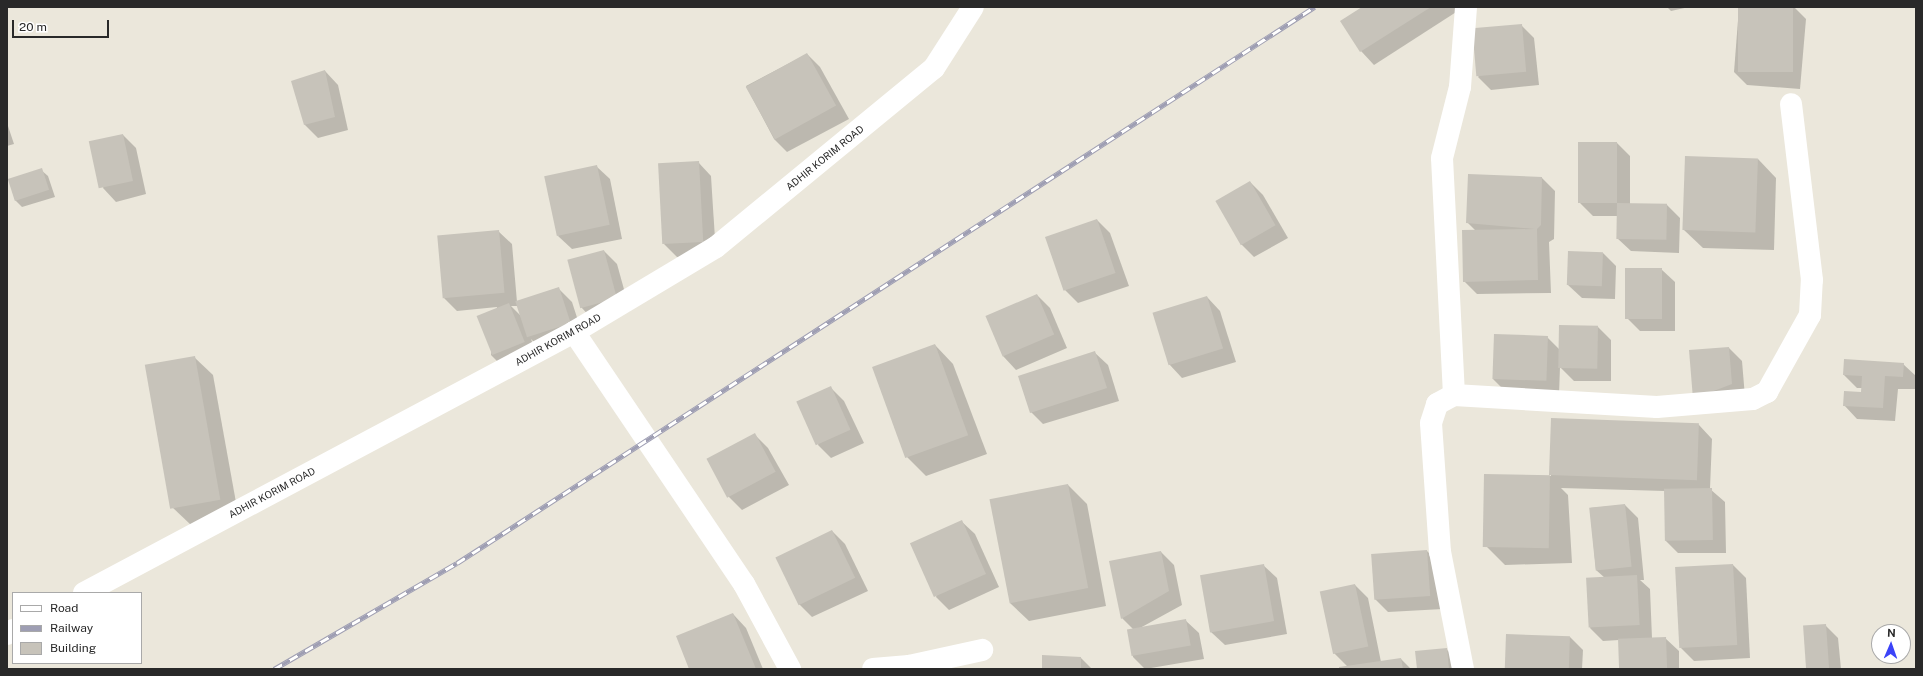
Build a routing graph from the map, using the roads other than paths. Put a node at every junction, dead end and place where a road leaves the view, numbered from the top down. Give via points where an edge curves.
1 (973, 7) edge
2 (1466, 7) edge
3 (1791, 104) dead end
4 (574, 332) junction
5 (1454, 395) junction
6 (86, 592) edge
7 (982, 650) dead end
8 (790, 669) edge
9 (873, 669) edge
10 (1463, 669) edge

1 - 4 street, ADHIR KORIM ROAD via 934,68 716,247
2 - 5 street via 1460,87 1442,158
3 - 5 street via 1812,280 1810,315 1767,392 1753,399 1657,407
4 - 6 street, ADHIR KORIM ROAD
4 - 8 street via 744,584
5 - 10 street via 1437,404 1431,423 1440,552
7 - 9 street via 908,666

